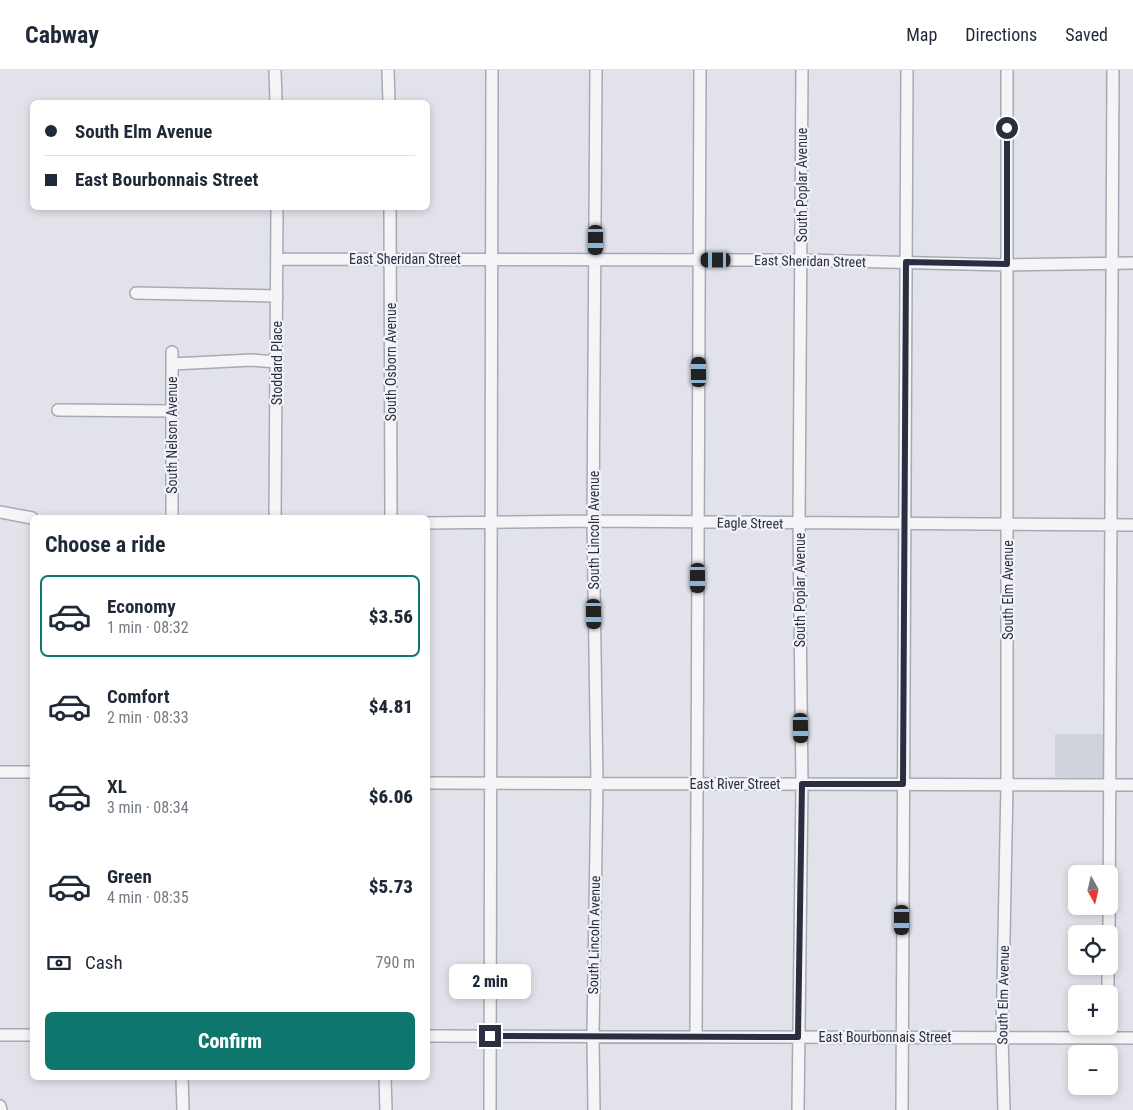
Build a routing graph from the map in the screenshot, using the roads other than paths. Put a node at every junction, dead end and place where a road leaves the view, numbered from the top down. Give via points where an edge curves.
1 (275, 70) edge
2 (388, 70) edge
3 (492, 70) edge
4 (596, 70) edge
5 (700, 70) edge
6 (802, 70) edge
7 (907, 70) edge
8 (1008, 70) edge
9 (1113, 70) edge
10 (276, 100) edge
11 (389, 100) edge
12 (276, 210) edge
13 (390, 210) edge
14 (277, 259) junction
15 (390, 259) junction
16 (492, 259) junction
17 (596, 259) junction
18 (699, 260) junction
19 (802, 260) junction
20 (906, 262) junction
21 (1112, 263) junction
22 (1133, 263) edge
23 (1007, 264) junction
24 (136, 293) dead end
25 (277, 296) junction
26 (277, 362) junction
27 (58, 410) dead end
28 (172, 411) junction
29 (0, 512) edge
30 (172, 515) edge
31 (275, 515) edge
32 (392, 515) edge
33 (30, 518) edge
34 (593, 521) junction
35 (430, 522) edge
36 (491, 522) junction
37 (698, 522) junction
38 (799, 524) junction
39 (905, 524) junction
40 (1008, 524) junction
41 (1111, 525) junction
42 (1133, 525) edge
43 (0, 772) edge
44 (30, 772) edge
45 (430, 783) edge
46 (491, 783) junction
47 (597, 784) junction
48 (697, 784) junction
49 (802, 784) junction
50 (903, 784) junction
51 (1007, 785) junction
52 (1109, 785) junction
53 (1133, 785) edge
54 (1109, 925) edge
55 (1068, 1034) edge
56 (1118, 1034) edge
57 (0, 1035) edge
58 (30, 1035) edge
59 (430, 1036) edge
60 (490, 1036) junction
61 (593, 1036) junction
62 (696, 1036) junction
63 (798, 1037) junction
64 (902, 1037) junction
65 (1002, 1037) junction
66 (1133, 1038) edge
67 (182, 1080) edge
68 (385, 1080) edge
69 (0, 1106) edge
70 (1, 1110) edge
71 (182, 1110) edge
72 (386, 1110) edge
73 (490, 1110) edge
74 (594, 1110) edge
75 (798, 1110) edge
76 (902, 1110) edge
77 (1004, 1110) edge

1 - 10 street
2 - 11 street
3 - 16 street
4 - 17 street, South Lincoln Avenue
5 - 18 street
6 - 19 street, South Poplar Avenue
7 - 20 street
8 - 23 street, South Elm Avenue
9 - 21 street
12 - 14 street, Stoddard Place
13 - 15 street, South Osborn Avenue
14 - 15 street, East Sheridan Street
14 - 25 street, Stoddard Place
15 - 16 street, East Sheridan Street
15 - 32 street, South Osborn Avenue
16 - 17 street, East Sheridan Street
16 - 36 street
17 - 18 street, East Sheridan Street
17 - 34 street, South Lincoln Avenue
18 - 19 street, East Sheridan Street
18 - 37 street
19 - 20 street, East Sheridan Street
19 - 38 street, South Poplar Avenue
20 - 23 street, East Sheridan Street
20 - 39 street
21 - 22 street, East Sheridan Street
21 - 23 street, East Sheridan Street
21 - 41 street
23 - 40 street, South Elm Avenue
24 - 25 street
25 - 26 street, Stoddard Place
26 - 28 street, South Nelson Avenue via 172,358
26 - 31 street, Stoddard Place
27 - 28 street
28 - 30 street, South Nelson Avenue
29 - 33 street
34 - 36 street, Eagle Street
34 - 37 street, Eagle Street
34 - 47 street, South Lincoln Avenue
35 - 36 street, Eagle Street
36 - 46 street
37 - 38 street, Eagle Street
37 - 48 street
38 - 39 street, Eagle Street
38 - 49 street, South Poplar Avenue
39 - 40 street, Eagle Street
39 - 50 street
40 - 41 street, Eagle Street
40 - 51 street, South Elm Avenue
41 - 42 street, Eagle Street
41 - 52 street
43 - 44 street
45 - 46 street, East River Street
46 - 47 street, East River Street
46 - 60 street
47 - 48 street, East River Street
47 - 61 street, South Lincoln Avenue
48 - 49 street, East River Street
48 - 62 street
49 - 50 street, East River Street
49 - 63 street, South Poplar Avenue
50 - 51 street, East River Street
50 - 64 street
51 - 52 street, East River Street
51 - 65 street, South Elm Avenue
52 - 53 street, East River Street
52 - 54 street
55 - 65 street, East Bourbonnais Street
56 - 66 street, East Bourbonnais Street
57 - 58 street
59 - 60 street, East Bourbonnais Street
60 - 61 street, East Bourbonnais Street
60 - 73 street
61 - 62 street, East Bourbonnais Street
61 - 74 street, South Lincoln Avenue
62 - 63 street, East Bourbonnais Street
63 - 64 street, East Bourbonnais Street
63 - 75 street, South Poplar Avenue
64 - 65 street, East Bourbonnais Street
64 - 76 street
65 - 77 street, South Elm Avenue
67 - 71 street
68 - 72 street
69 - 70 street

